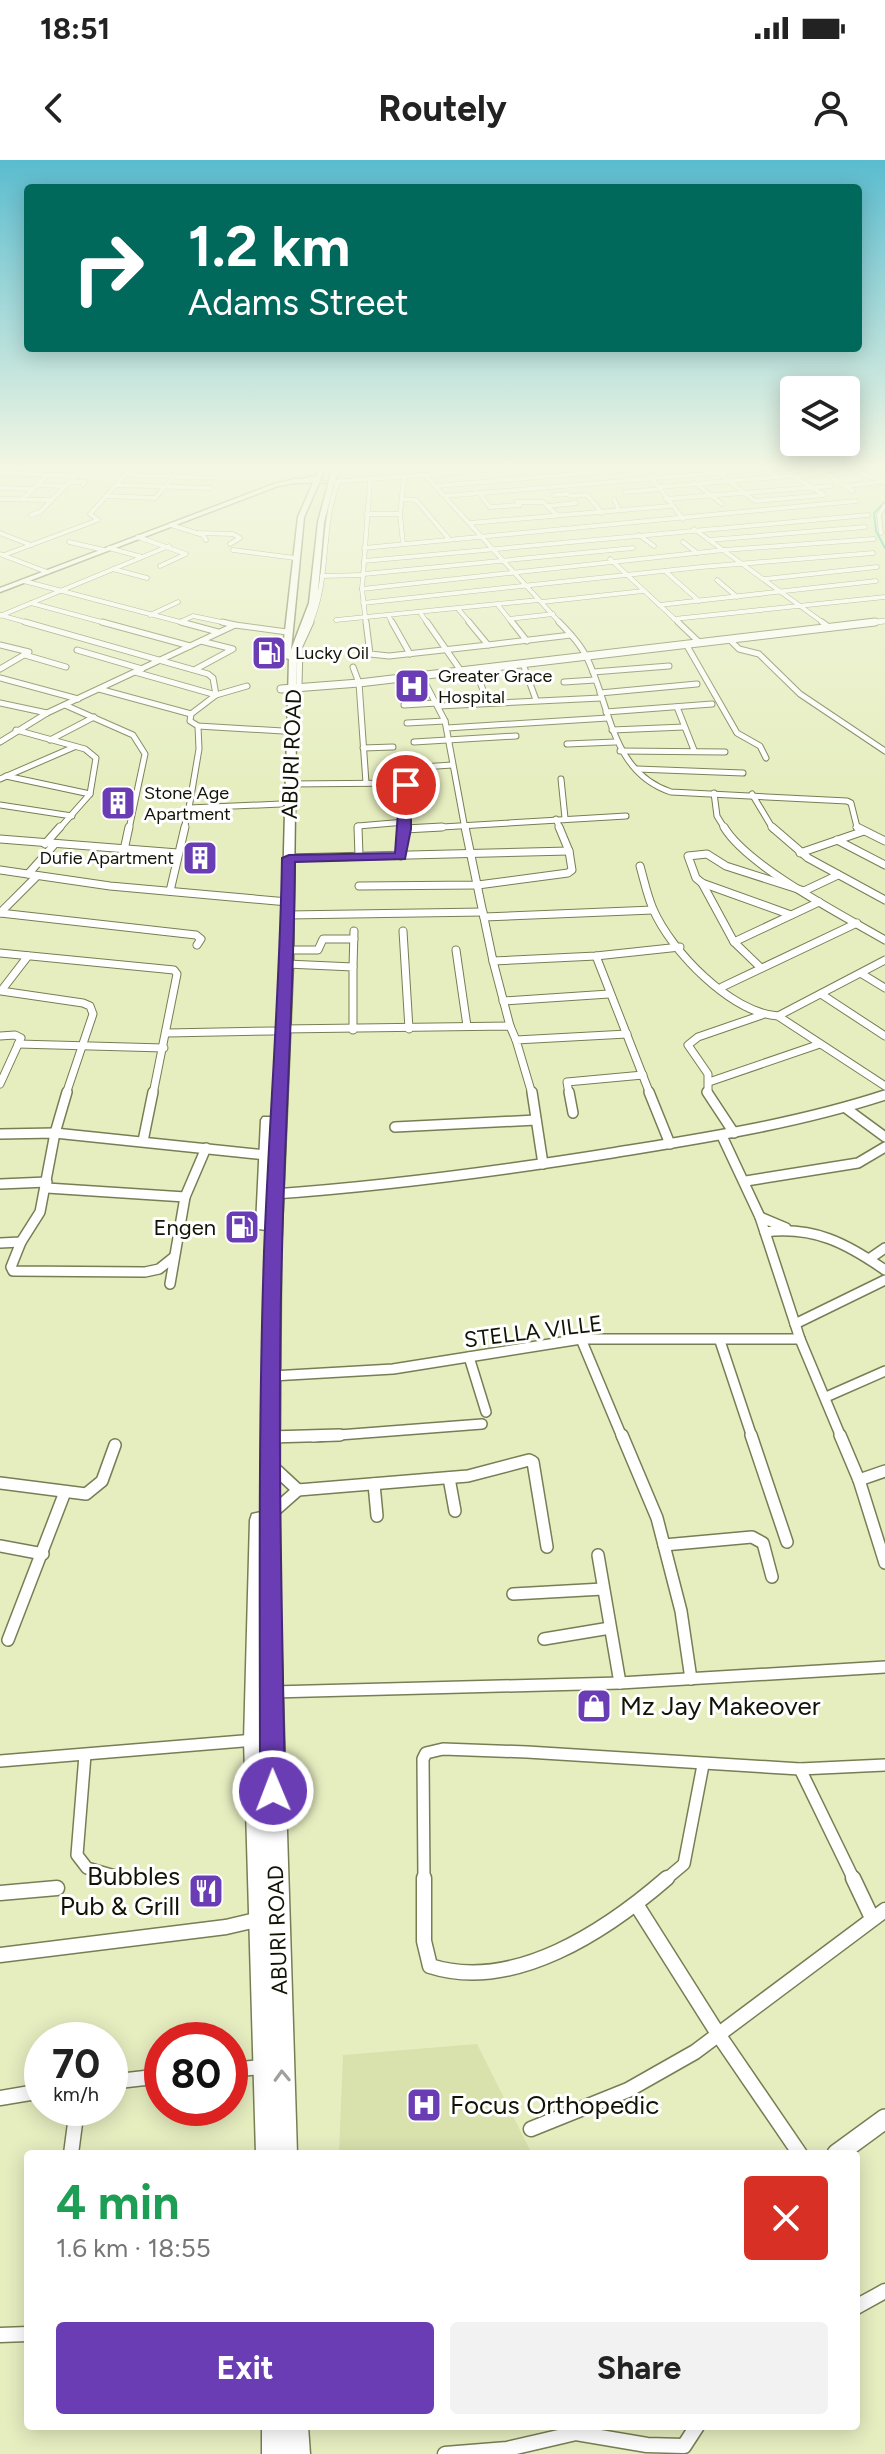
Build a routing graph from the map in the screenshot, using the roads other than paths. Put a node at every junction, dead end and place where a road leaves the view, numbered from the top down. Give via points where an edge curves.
1 (47, 572) edge
2 (106, 572) edge
3 (125, 572) edge
4 (293, 572) edge
5 (316, 572) edge
6 (322, 572) edge
7 (384, 572) edge
8 (523, 572) edge
9 (651, 572) edge
10 (666, 572) edge
11 (755, 572) edge
12 (829, 572) edge
13 (514, 573) junction
14 (363, 574) junction
15 (626, 574) junction
16 (322, 576) junction
17 (147, 578) dead end
18 (764, 579) junction
19 (570, 580) junction
20 (717, 580) dead end
21 (24, 581) junction
22 (876, 581) dead end
23 (526, 586) junction
24 (362, 589) junction
25 (0, 590) edge
26 (59, 591) junction
27 (643, 591) junction
28 (781, 591) junction
29 (587, 596) junction
30 (737, 597) junction
31 (885, 597) edge
32 (541, 601) junction
33 (699, 601) junction
34 (178, 602) dead end
35 (31, 603) junction
36 (363, 603) junction
37 (498, 605) junction
38 (659, 605) junction
39 (799, 605) junction
40 (459, 610) junction
41 (421, 614) junction
42 (553, 614) junction
43 (0, 615) edge
44 (150, 615) junction
45 (389, 617) junction
46 (364, 619) junction
47 (509, 619) junction
48 (674, 619) junction
49 (336, 620) dead end
50 (885, 621) edge
51 (180, 622) junction
52 (235, 625) junction
53 (830, 628) junction
54 (218, 632) junction
55 (287, 632) junction
56 (571, 635) junction
57 (729, 639) junction
58 (201, 641) junction
59 (527, 641) junction
60 (700, 643) junction
61 (686, 644) junction
62 (0, 645) edge
63 (488, 645) junction
64 (190, 646) junction
65 (77, 650) dead end
66 (448, 650) junction
67 (410, 654) junction
68 (25, 655) junction
69 (586, 655) junction
70 (160, 660) junction
71 (523, 664) junction
72 (669, 666) dead end
73 (66, 667) dead end
74 (353, 667) dead end
75 (0, 669) edge
76 (142, 669) junction
77 (196, 669) junction
78 (475, 669) junction
79 (461, 671) junction
80 (135, 672) junction
81 (593, 672) junction
82 (421, 675) junction
83 (0, 678) edge
84 (595, 680) junction
85 (564, 682) dead end
86 (359, 683) junction
87 (697, 684) dead end
88 (247, 686) dead end
89 (294, 686) junction
90 (99, 689) junction
91 (216, 695) junction
92 (600, 695) junction
93 (78, 699) junction
94 (536, 700) junction
95 (488, 703) junction
96 (1, 704) edge
97 (438, 704) junction
98 (712, 704) dead end
99 (65, 705) junction
100 (404, 705) dead end
101 (677, 707) junction
102 (47, 713) junction
103 (191, 714) junction
104 (607, 715) junction
105 (94, 717) junction
106 (407, 723) dead end
107 (446, 724) junction
108 (198, 726) junction
109 (684, 727) junction
110 (16, 730) junction
111 (612, 730) junction
112 (286, 736) junction
113 (516, 736) dead end
114 (50, 740) junction
115 (448, 740) junction
116 (0, 742) edge
117 (414, 742) dead end
118 (615, 742) junction
119 (567, 744) dead end
120 (75, 747) junction
121 (393, 747) dead end
122 (363, 748) junction
123 (694, 750) junction
124 (620, 751) junction
125 (885, 751) edge
126 (725, 752) dead end
127 (766, 758) dead end
128 (452, 765) junction
129 (422, 767) dead end
130 (637, 769) junction
131 (743, 773) dead end
132 (3, 778) edge
133 (561, 779) dead end
134 (366, 783) junction
135 (290, 784) junction
136 (714, 793) junction
137 (90, 794) junction
138 (752, 794) junction
139 (281, 804) junction
140 (0, 805) edge
141 (189, 808) junction
142 (72, 816) junction
143 (626, 816) dead end
144 (565, 818) junction
145 (556, 819) junction
146 (465, 825) junction
147 (405, 826) junction
148 (864, 831) junction
149 (0, 839) edge
150 (837, 840) junction
151 (885, 841) edge
152 (45, 844) junction
153 (54, 845) junction
154 (124, 850) junction
155 (569, 851) junction
156 (178, 853) junction
157 (800, 853) junction
158 (470, 855) junction
159 (359, 856) junction
160 (401, 856) junction
161 (289, 858) junction
162 (756, 858) junction
163 (885, 865) edge
164 (640, 866) dead end
165 (0, 870) edge
166 (743, 871) junction
167 (28, 874) junction
168 (838, 875) junction
169 (37, 876) junction
170 (702, 883) junction
171 (478, 885) junction
172 (359, 886) dead end
173 (170, 891) junction
174 (804, 891) junction
175 (885, 900) edge
176 (819, 902) junction
177 (285, 906) junction
178 (653, 910) junction
179 (0, 913) edge
180 (484, 915) junction
181 (791, 915) junction
182 (857, 923) junction
183 (403, 931) dead end
184 (885, 940) edge
185 (734, 942) junction
186 (197, 945) dead end
187 (680, 947) junction
188 (456, 950) dead end
189 (0, 953) edge
190 (28, 956) junction
191 (596, 956) junction
192 (287, 957) junction
193 (885, 960) edge
194 (493, 961) junction
195 (353, 967) junction
196 (761, 968) junction
197 (862, 974) junction
198 (722, 987) junction
199 (885, 988) edge
200 (609, 994) junction
201 (821, 994) junction
202 (503, 1001) junction
203 (762, 1015) junction
204 (778, 1016) junction
205 (467, 1026) junction
206 (510, 1026) junction
207 (409, 1029) junction
208 (278, 1030) junction
209 (353, 1030) junction
210 (167, 1033) junction
211 (627, 1034) junction
212 (0, 1036) edge
213 (885, 1036) edge
214 (516, 1040) junction
215 (18, 1044) junction
216 (820, 1044) junction
217 (80, 1047) junction
218 (164, 1048) junction
219 (2, 1071) edge
220 (643, 1075) junction
221 (709, 1082) junction
222 (0, 1084) edge
223 (885, 1086) edge
224 (885, 1095) edge
225 (847, 1109) junction
226 (573, 1113) dead end
227 (536, 1120) junction
228 (395, 1127) dead end
229 (55, 1133) junction
230 (734, 1133) junction
231 (0, 1134) edge
232 (722, 1136) junction
233 (885, 1137) edge
234 (143, 1141) junction
235 (670, 1144) junction
236 (885, 1147) edge
237 (206, 1148) junction
238 (266, 1155) junction
239 (543, 1164) junction
240 (746, 1181) junction
241 (0, 1184) edge
242 (47, 1185) junction
243 (270, 1194) junction
244 (185, 1197) junction
245 (760, 1217) junction
246 (786, 1228) junction
247 (765, 1232) junction
248 (21, 1242) junction
249 (0, 1243) edge
250 (885, 1248) edge
251 (174, 1257) junction
252 (869, 1259) junction
253 (885, 1270) edge
254 (885, 1280) edge
255 (170, 1284) dead end
256 (795, 1324) junction
257 (581, 1339) junction
258 (800, 1339) junction
259 (720, 1341) junction
260 (469, 1357) junction
261 (885, 1371) edge
262 (272, 1376) junction
263 (826, 1397) junction
264 (486, 1412) dead end
265 (482, 1424) dead end
266 (270, 1437) junction
267 (115, 1445) dead end
268 (269, 1464) junction
269 (885, 1471) edge
270 (449, 1478) junction
271 (859, 1480) junction
272 (0, 1483) edge
273 (374, 1484) junction
274 (298, 1490) junction
275 (65, 1492) junction
276 (455, 1511) dead end
277 (269, 1516) junction
278 (377, 1516) dead end
279 (787, 1542) dead end
280 (664, 1545) junction
281 (0, 1546) edge
282 (547, 1547) dead end
283 (43, 1554) junction
284 (598, 1555) dead end
285 (885, 1562) edge
286 (772, 1577) dead end
287 (603, 1589) junction
288 (513, 1594) dead end
289 (610, 1628) junction
290 (544, 1639) dead end
291 (8, 1640) dead end
292 (885, 1667) edge
293 (691, 1679) junction
294 (620, 1683) junction
295 (271, 1692) junction
296 (255, 1740) junction
297 (85, 1755) junction
298 (0, 1761) edge
299 (703, 1765) junction
300 (885, 1765) edge
301 (800, 1769) junction
302 (115, 1876) dead end
303 (57, 1888) dead end
304 (0, 1893) edge
305 (636, 1904) junction
306 (879, 1914) edge
307 (266, 1934) junction
308 (0, 1955) edge
309 (720, 2037) junction
310 (266, 2067) junction
311 (248, 2068) edge
312 (24, 2094) edge
313 (0, 2098) edge
314 (885, 2119) edge
315 (75, 2126) edge
316 (531, 2129) dead end
317 (72, 2150) edge
318 (269, 2150) edge
319 (284, 2150) edge
320 (797, 2150) edge
321 (842, 2150) edge
322 (885, 2291) edge
323 (860, 2305) edge
324 (24, 2334) edge
325 (0, 2335) edge
326 (276, 2430) edge
327 (294, 2430) edge
328 (694, 2430) edge
329 (277, 2454) edge
330 (295, 2454) edge
331 (445, 2454) edge

1 - 21 main road
2 - 26 street
3 - 17 street
4 - 55 highway, ABURI ROAD
5 - 89 highway, ABURI ROAD via 313,603 293,656
6 - 16 street
7 - 14 street
8 - 13 street
9 - 15 street
10 - 33 street
11 - 18 street
12 - 18 street
13 - 23 street
13 - 24 street
14 - 16 street
14 - 24 street
15 - 19 street
15 - 27 street
16 - 89 street via 318,608 300,646
18 - 28 street
19 - 23 street
19 - 29 street
20 - 30 street
21 - 25 main road
21 - 26 street
22 - 28 street
23 - 32 street
23 - 36 street
24 - 36 street
26 - 35 street
26 - 44 street
27 - 29 street
27 - 38 street
28 - 30 street
28 - 39 street
29 - 32 street
30 - 33 street
31 - 39 street
32 - 37 street
32 - 42 street
33 - 38 street
34 - 44 street
35 - 43 street
35 - 64 street
36 - 46 street
37 - 40 street
37 - 47 street
38 - 48 street
39 - 48 street
39 - 53 street
40 - 41 street
40 - 63 street
41 - 45 street
41 - 66 street
42 - 47 street
42 - 56 street
43 - 70 street
44 - 51 street
45 - 46 street
45 - 67 street
46 - 49 street
46 - 67 street via 372,656
47 - 59 street
48 - 60 street
50 - 53 street
51 - 52 street via 193,616
51 - 54 street
52 - 54 street
52 - 55 street
53 - 57 street
54 - 58 street
55 - 89 highway, ABURI ROAD
56 - 59 street
56 - 69 street
57 - 60 street
57 - 125 street via 739,649 759,654 800,694
58 - 64 street
58 - 77 street via 233,649
59 - 63 street
60 - 61 street
61 - 69 street
61 - 127 street via 737,733 760,746
62 - 68 street via 28,651
63 - 66 street
64 - 70 street
65 - 76 street
66 - 67 street
66 - 79 street
68 - 73 street
68 - 75 street
69 - 71 street
69 - 81 street
70 - 76 street
70 - 77 street
71 - 78 street
71 - 94 street
72 - 81 street
74 - 86 street
76 - 80 street
77 - 91 street via 213,678
78 - 79 street
78 - 95 street
79 - 82 street
80 - 90 street
80 - 91 street
81 - 84 street
82 - 86 street
82 - 97 street
83 - 93 street
84 - 85 street
84 - 92 street
86 - 89 street
86 - 122 street
87 - 92 street
88 - 91 street
89 - 112 highway, ABURI ROAD
90 - 93 street
90 - 103 street
91 - 103 street
92 - 94 street
92 - 104 street
93 - 99 street
94 - 95 street
95 - 97 street
96 - 102 street
97 - 100 street
97 - 107 street
98 - 101 street
99 - 102 street
99 - 105 street
101 - 104 street
101 - 109 street
102 - 110 street
103 - 108 street via 190,721
104 - 107 street
104 - 111 street
105 - 114 street
105 - 154 street via 133,735 145,754
106 - 107 street
107 - 115 street
108 - 112 street
108 - 141 street
109 - 111 street
109 - 123 street
110 - 114 street
110 - 116 street
111 - 118 street
112 - 135 highway, ABURI ROAD
112 - 139 highway, ABURI ROAD
113 - 115 street
114 - 120 street
115 - 117 street
115 - 128 street
118 - 119 street
118 - 124 street
120 - 132 street
120 - 137 street via 96,758
121 - 122 street
122 - 134 street
123 - 124 street
123 - 126 street
124 - 130 street
128 - 129 street
128 - 146 street
130 - 131 street
130 - 136 street via 664,791
132 - 137 street
133 - 144 street
134 - 135 street
134 - 147 street via 404,783
135 - 161 highway, ABURI ROAD
136 - 138 street
136 - 162 street via 721,827 734,844
137 - 142 street
138 - 148 street via 847,801 857,827
138 - 157 street via 764,822
139 - 141 street
139 - 177 highway, ABURI ROAD
140 - 142 street
141 - 156 street
142 - 152 street
143 - 144 street
144 - 145 street
145 - 146 street
145 - 155 street
146 - 147 street
146 - 158 street
147 - 159 street via 358,826
147 - 160 street
148 - 150 street
148 - 151 street
149 - 152 street
150 - 157 street
150 - 163 street
152 - 153 street
153 - 154 street
153 - 167 street
154 - 156 street
155 - 158 street
155 - 171 street via 568,873
156 - 173 street
157 - 168 street
158 - 160 street
158 - 171 street
159 - 160 street
159 - 161 street
161 - 177 highway, ABURI ROAD
162 - 166 street
162 - 174 street
164 - 178 street
165 - 167 street
166 - 170 street via 707,854 689,854
166 - 174 street
167 - 169 street
168 - 174 street
168 - 175 street
169 - 173 street
169 - 179 street
170 - 181 street
170 - 185 street
171 - 172 street
171 - 180 street
173 - 177 street
174 - 176 street
176 - 181 street
176 - 182 street
177 - 180 street
177 - 192 highway, ABURI ROAD
177 - 208 highway, ABURI ROAD
178 - 180 street
178 - 187 street
179 - 186 street via 196,935 201,939
180 - 194 street
181 - 185 street
182 - 184 street
182 - 196 street
183 - 207 street
185 - 196 street
187 - 191 street
187 - 198 street via 708,981
188 - 205 street
189 - 190 street
190 - 210 street via 174,970
190 - 217 street via 1,991 90,1006 93,1014
191 - 194 street
191 - 200 street
192 - 195 street
192 - 195 street via 318,950 323,939 354,935
192 - 208 highway, ABURI ROAD
193 - 197 street
194 - 202 street
195 - 209 street
196 - 198 street
197 - 199 street
197 - 201 street
198 - 203 street
200 - 202 street
200 - 211 street
201 - 204 street
201 - 213 street
202 - 206 street
203 - 204 street
203 - 221 street via 689,1042
204 - 216 street
205 - 206 street
205 - 207 street
206 - 214 street
207 - 209 street
208 - 209 street
208 - 210 street
208 - 238 highway, ABURI ROAD
208 - 243 highway, ABURI ROAD
210 - 218 street
211 - 214 street
211 - 220 street
212 - 215 street via 20,1035
214 - 227 street
215 - 217 street
215 - 219 street
216 - 221 street
216 - 223 street
217 - 218 street
217 - 229 street
218 - 234 street
219 - 222 street
220 - 226 street via 567,1082
220 - 235 street
221 - 230 street via 706,1090
224 - 225 street
225 - 230 street
225 - 233 street
227 - 228 street
227 - 239 street
229 - 231 street
229 - 234 street
229 - 242 street
230 - 232 street
232 - 235 street
232 - 240 street
234 - 237 street
235 - 239 street
236 - 240 street via 858,1163
237 - 238 street
237 - 244 street
238 - 243 highway, ABURI ROAD
239 - 243 street via 409,1184
240 - 245 street
241 - 242 street
242 - 244 street
242 - 248 street via 35,1224
243 - 262 highway, ABURI ROAD
243 - 296 highway, ABURI ROAD
244 - 251 street
245 - 246 street
245 - 247 street
246 - 247 street
246 - 252 street via 832,1235
247 - 256 street
248 - 249 street
248 - 251 street via 11,1267 17,1274 145,1272
250 - 252 street
251 - 255 street
252 - 253 street
254 - 256 street
256 - 258 street
257 - 259 street, STELLA VILLE
257 - 260 street, STELLA VILLE
257 - 280 street
258 - 259 street, STELLA VILLE
258 - 263 street
259 - 279 street
260 - 262 street, STELLA VILLE via 393,1369
260 - 264 street
261 - 263 street
262 - 266 highway, ABURI ROAD
263 - 271 street
265 - 266 street
266 - 268 highway, ABURI ROAD
267 - 275 street via 95,1491
268 - 274 street
268 - 277 highway, ABURI ROAD
269 - 271 street
270 - 273 street
270 - 276 street
270 - 282 street via 532,1460
271 - 285 street
272 - 275 street
273 - 274 street
273 - 278 street
274 - 277 street
275 - 283 street
277 - 295 highway, ABURI ROAD
280 - 286 street via 752,1537 763,1543
280 - 293 street via 683,1619
281 - 283 street
283 - 291 street
284 - 287 street
287 - 288 street
287 - 289 street
289 - 290 street
289 - 294 street
292 - 293 street
293 - 294 street
294 - 295 street
295 - 307 highway, ABURI ROAD
296 - 297 street
296 - 307 highway, ABURI ROAD
297 - 298 street
297 - 302 street via 77,1855 85,1868
299 - 301 street
299 - 305 street via 684,1864
299 - 305 street via 443,1749 426,1753 423,1759 424,1941 430,1966 484,1970 547,1955 595,1934
300 - 301 street
301 - 306 street
303 - 304 street
305 - 309 street
306 - 309 street
307 - 308 street via 226,1927
307 - 310 highway, ABURI ROAD
319 -> 307 highway, ABURI ROAD
309 - 316 street via 608,2102
309 - 320 street
310 - 311 street
310 - 318 highway, ABURI ROAD
312 - 313 street
314 - 321 street
315 - 317 street
322 - 323 street
324 - 325 street
326 - 329 highway
327 - 330 highway
328 - 331 street via 684,2446 674,2448 569,2433 506,2449

